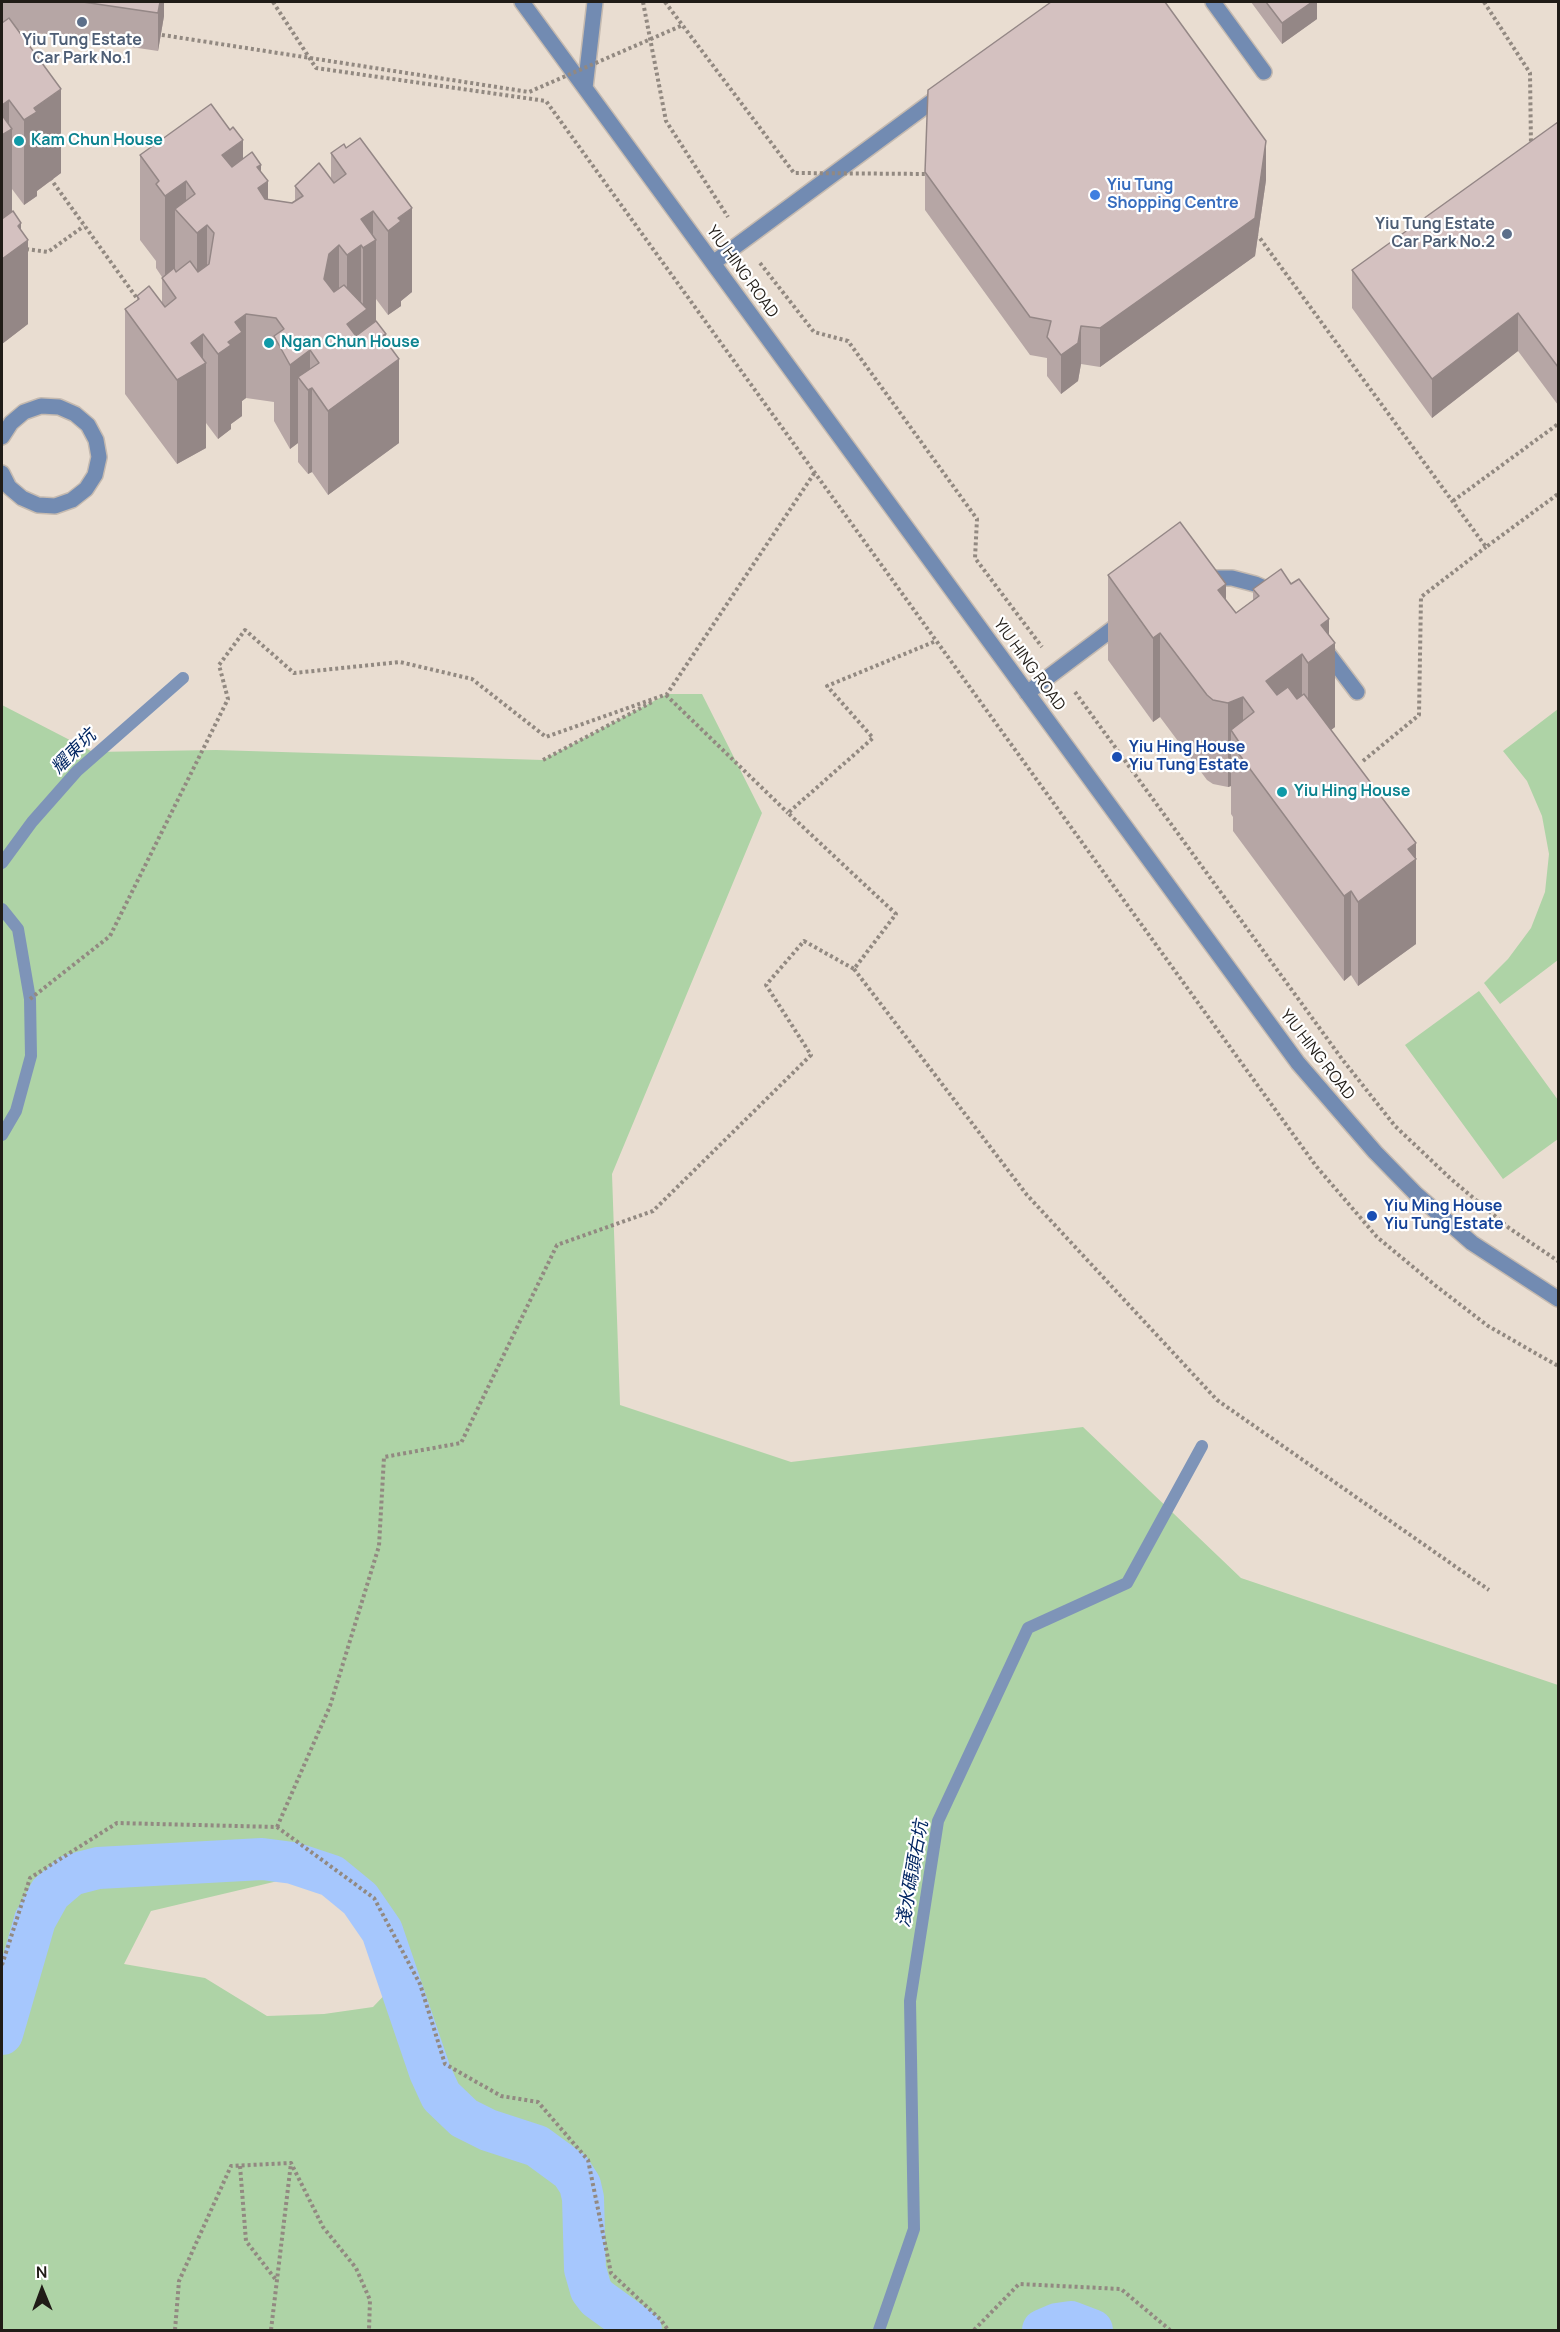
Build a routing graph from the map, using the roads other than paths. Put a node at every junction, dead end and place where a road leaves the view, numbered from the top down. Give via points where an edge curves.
1 (522, 2) edge
2 (595, 2) edge
3 (1213, 2) edge
4 (1264, 72) dead end
5 (956, 84) edge
6 (585, 88) junction
7 (712, 263) junction
8 (2, 437) edge
9 (2, 473) edge
10 (1183, 582) edge
11 (1290, 605) edge
12 (1132, 614) edge
13 (1317, 638) edge
14 (1357, 692) dead end
15 (1027, 693) junction
16 (1558, 1299) edge

1 - 6 street, YIU HING ROAD
2 - 6 street
3 - 4 street
5 - 7 street
6 - 7 street, YIU HING ROAD
7 - 15 street, YIU HING ROAD
8 - 9 street via 24,412 41,406 59,407 88,425 99,457 95,475 86,489 56,506 38,505 22,498 9,487
10 - 11 street via 1232,578 1278,594
12 - 15 street
13 - 14 street
15 - 16 street, YIU HING ROAD via 1333,1106 1416,1194 1472,1243

